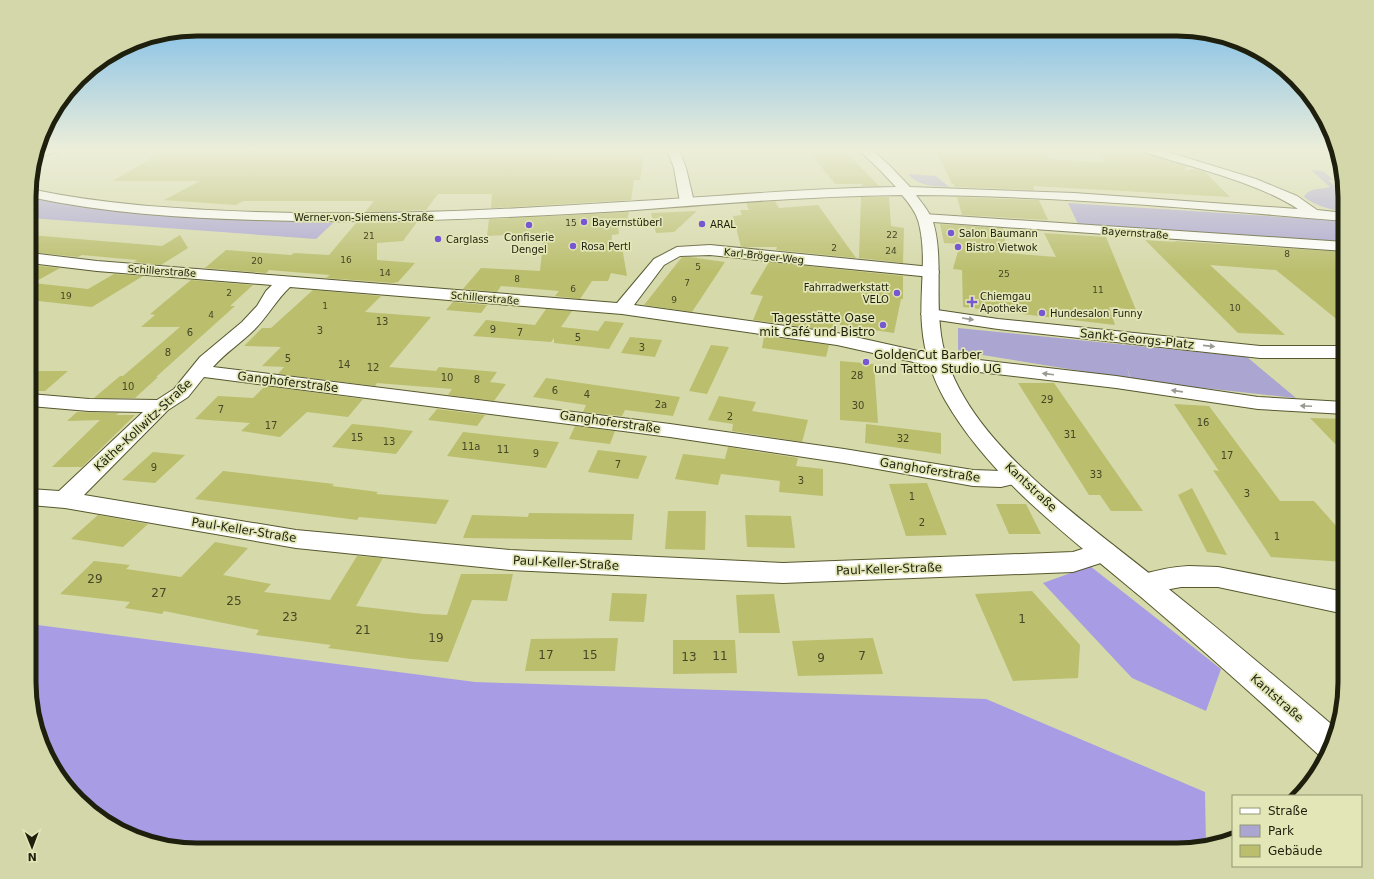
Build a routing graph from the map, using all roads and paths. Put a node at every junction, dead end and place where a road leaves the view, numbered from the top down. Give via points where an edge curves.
1 (685, 190) edge
2 (1271, 190) edge
3 (906, 191) junction
4 (36, 195) edge
5 (687, 202) junction
6 (1315, 214) junction
7 (1338, 216) edge
8 (924, 218) junction
9 (1338, 247) edge
10 (36, 259) edge
11 (931, 272) junction
12 (286, 281) junction
13 (622, 309) junction
14 (930, 314) junction
15 (1338, 352) edge
16 (936, 361) junction
17 (200, 371) junction
18 (36, 400) edge
19 (162, 406) junction
20 (1338, 408) edge
21 (1018, 476) junction
22 (36, 498) edge
23 (65, 500) junction
24 (1104, 552) junction
25 (1144, 584) junction
26 (1338, 602) edge
27 (1327, 741) edge

1 - 5 street
2 - 6 street via 1292,199
3 - 5 street, Werner-von-Siemens-Straße
3 - 6 street, Werner-von-Siemens-Straße via 1039,195
3 - 8 street, Kantstraße
4 - 5 street, Werner-von-Siemens-Straße via 112,206 204,214 363,219 487,215
6 - 7 street, Werner-von-Siemens-Straße
8 - 9 street, Bayernstraße
8 - 11 street, Kantstraße
10 - 12 street, Schillerstraße
11 - 13 street, Karl-Bröger-Weg via 710,250 677,252 659,262
11 - 14 street, Kantstraße
12 - 13 street, Schillerstraße
12 - 17 street, Käthe-Kollwitz-Straße via 248,326 207,361
13 - 16 street, Schillerstraße via 837,340
14 -> 15 street, Sankt-Georgs-Platz via 998,324 1260,352
14 - 16 street, Kantstraße
20 -> 16 street via 1258,403 1116,382
16 - 21 street, Kantstraße via 964,414 996,454
17 - 19 street, Käthe-Kollwitz-Straße via 181,393
17 - 21 street, Ganghoferstraße via 642,426 828,453 973,478 995,480
18 - 19 street
19 - 23 street, Käthe-Kollwitz-Straße
21 - 24 street, Kantstraße
22 - 23 street, Paul-Keller-Straße
23 - 24 street, Paul-Keller-Straße via 296,539 525,561 783,573 1073,562
24 - 25 street, Kantstraße
25 - 26 street via 1182,575 1218,577
25 - 27 street, Kantstraße

